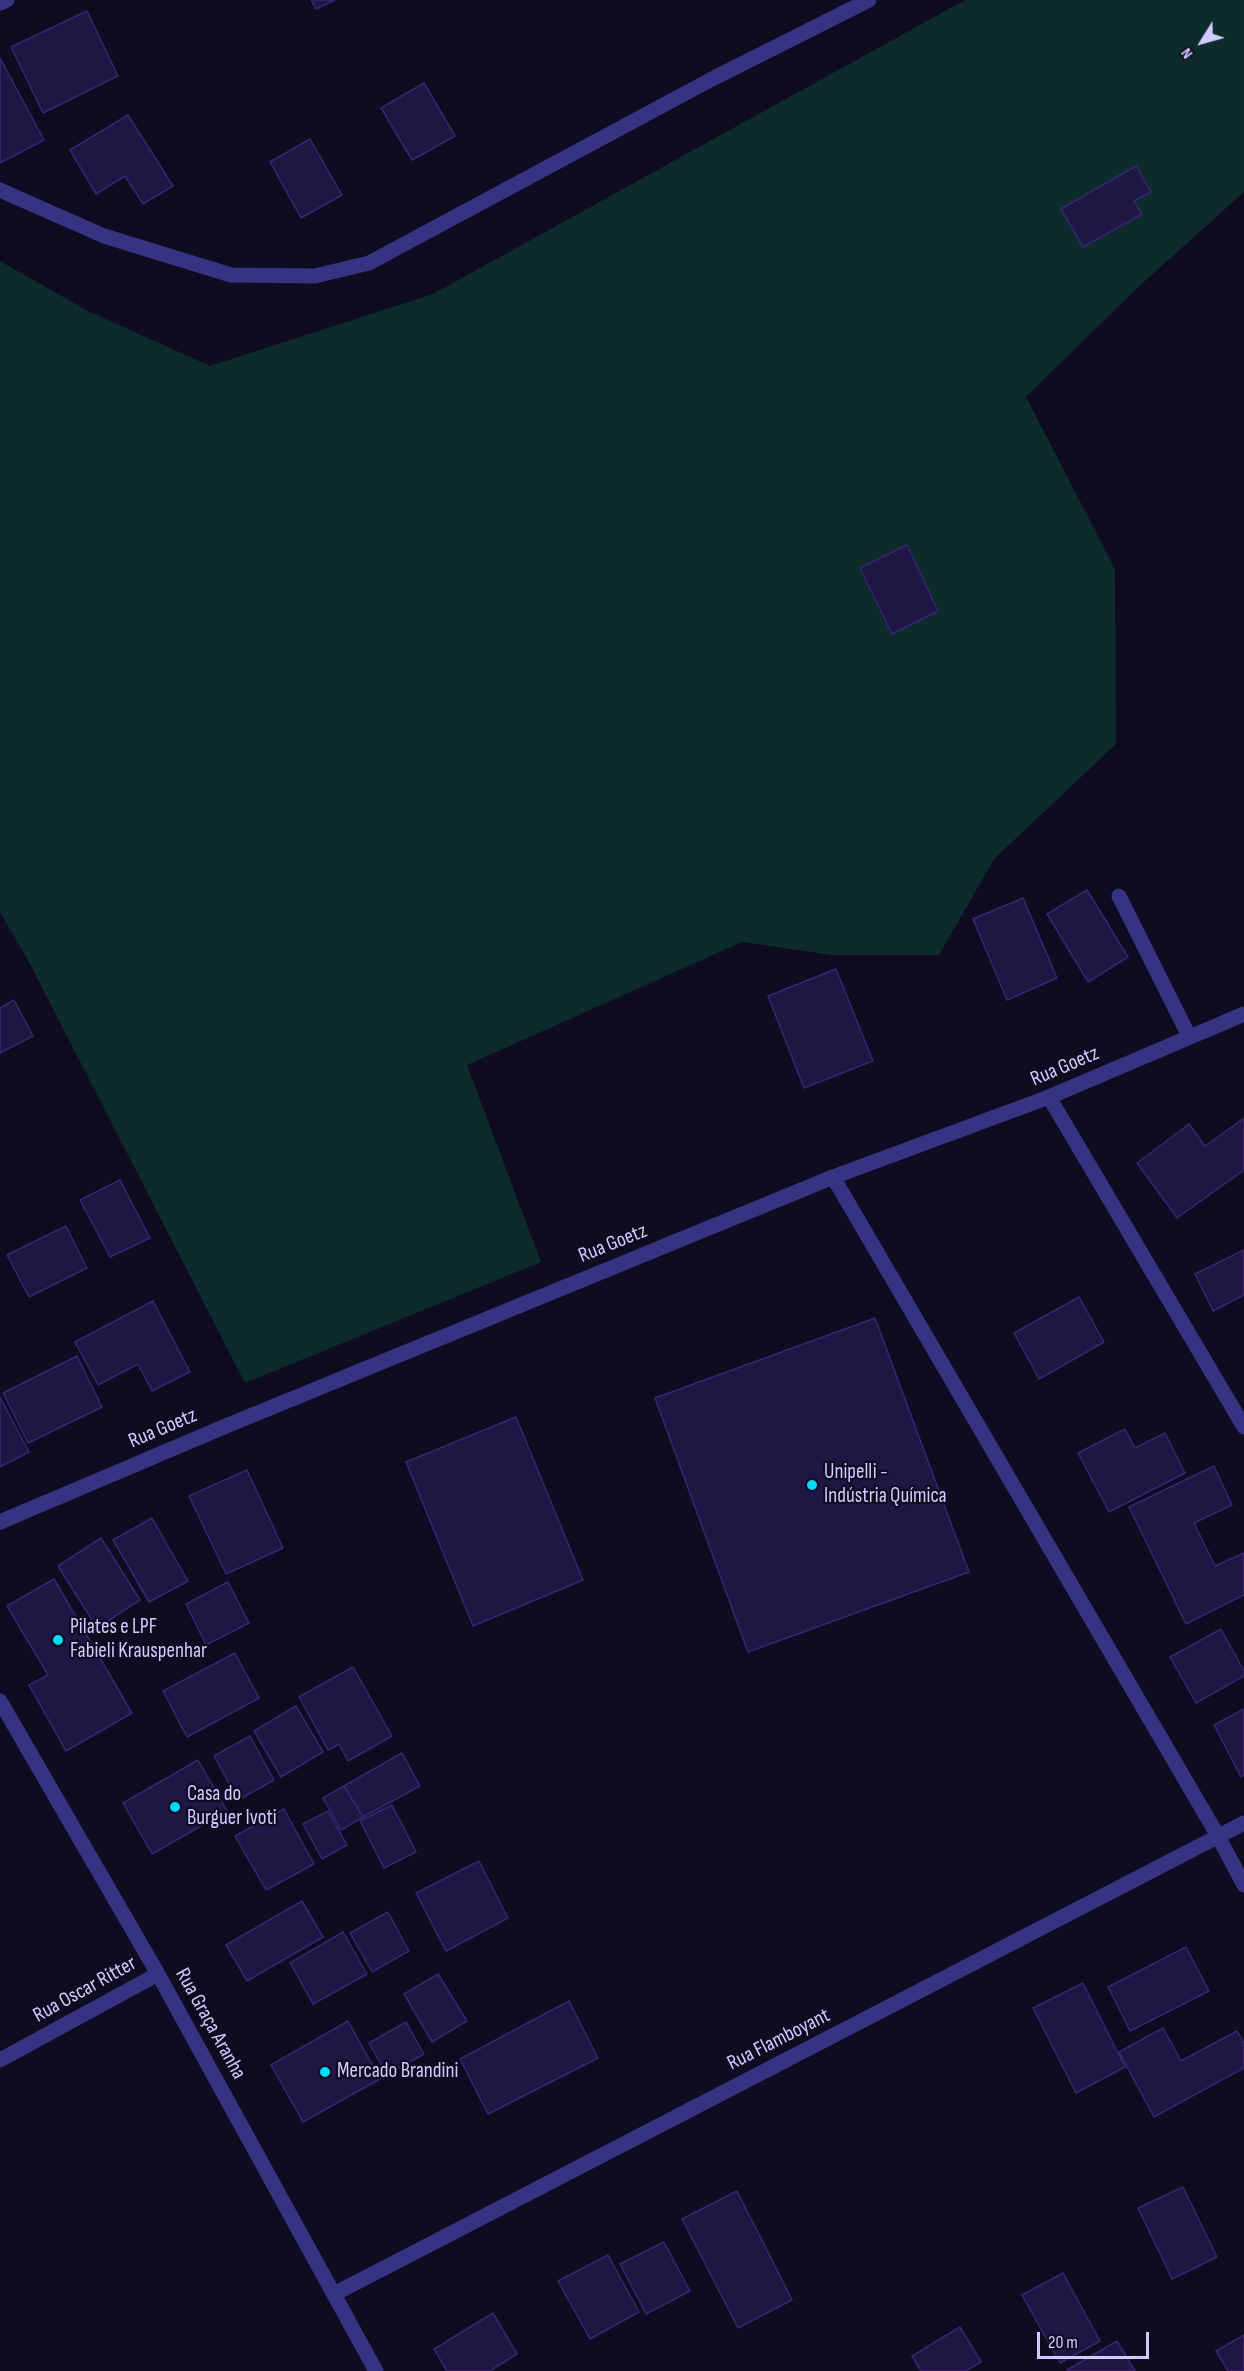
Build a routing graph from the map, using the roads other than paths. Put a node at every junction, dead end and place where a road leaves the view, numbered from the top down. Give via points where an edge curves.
1 (6, 0) edge
2 (869, 0) edge
3 (0, 3) edge
4 (0, 190) edge
5 (1119, 896) dead end
6 (1244, 1014) edge
7 (1189, 1036) junction
8 (1049, 1097) junction
9 (833, 1177) junction
10 (1244, 1427) edge
11 (0, 1522) edge
12 (0, 1701) edge
13 (1244, 1822) edge
14 (1218, 1836) junction
15 (1244, 1885) edge
16 (158, 1974) junction
17 (0, 2060) edge
18 (334, 2294) junction
19 (376, 2371) edge

1 - 3 street
2 - 4 street via 711,79 369,263 315,276 231,275 104,236
5 - 7 street
6 - 7 street, Rua Goetz
7 - 8 street, Rua Goetz
8 - 9 street, Rua Goetz
8 - 10 street
9 - 11 street, Rua Goetz
9 - 14 street
12 - 16 street, Rua Graça Aranha
13 - 14 street, Rua Flamboyant
14 - 15 street
14 - 18 street, Rua Flamboyant
16 - 17 street, Rua Oscar Ritter
16 - 18 street, Rua Graça Aranha
18 - 19 street, Rua Graça Aranha

